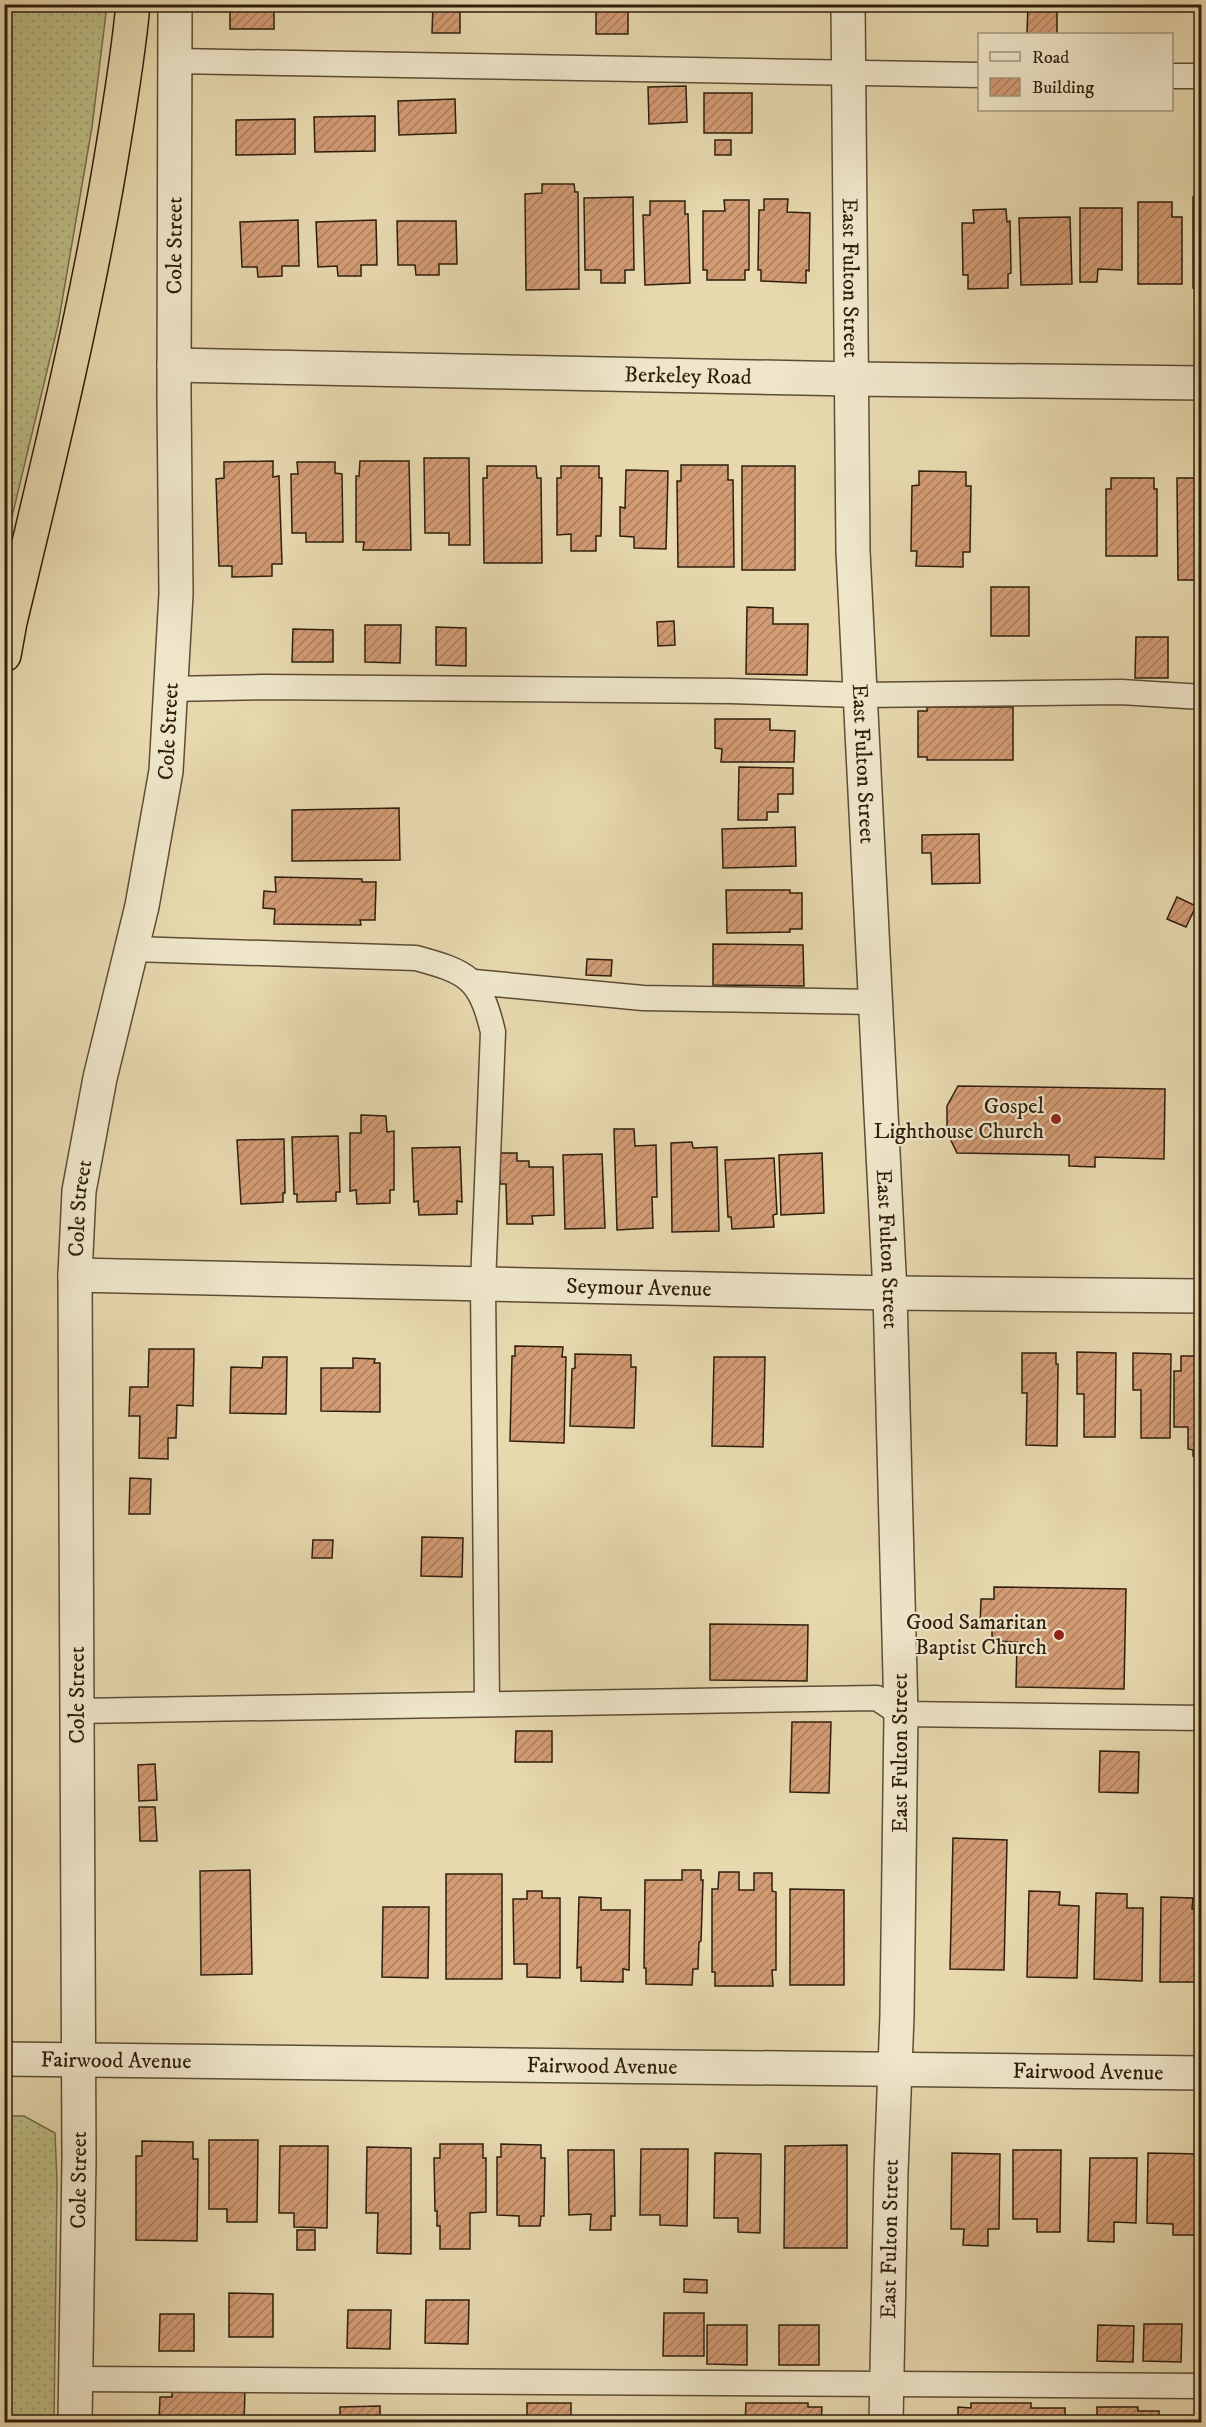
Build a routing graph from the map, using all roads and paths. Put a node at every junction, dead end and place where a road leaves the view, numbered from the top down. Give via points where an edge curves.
1 (133, 4) edge
2 (175, 4) edge
3 (848, 4) edge
4 (175, 61) junction
5 (850, 74) junction
6 (978, 75) edge
7 (1173, 76) edge
8 (1202, 76) edge
9 (174, 365) junction
10 (853, 379) junction
11 (1202, 383) edge
12 (4, 655) edge
13 (171, 689) junction
14 (860, 695) junction
15 (1202, 698) edge
16 (132, 949) junction
17 (474, 982) junction
18 (875, 1002) junction
19 (75, 1275) junction
20 (483, 1284) junction
21 (890, 1293) junction
22 (1202, 1296) edge
23 (487, 1704) junction
24 (77, 1711) junction
25 (901, 1714) junction
26 (1202, 1718) edge
27 (4, 2059) edge
28 (78, 2060) junction
29 (895, 2070) junction
30 (1202, 2073) edge
31 (75, 2379) junction
32 (886, 2383) junction
33 (1202, 2386) edge
34 (75, 2422) edge
35 (886, 2422) edge

1 - 12 highway via 99,231
2 - 4 street, Cole Street
3 - 5 street, East Fulton Street
4 - 5 lane
4 - 9 street, Cole Street
5 - 6 lane
5 - 10 street, East Fulton Street
7 - 8 lane
9 - 10 street, Berkeley Road
9 - 13 street, Cole Street via 176,594
10 - 11 street, Berkeley Road
10 - 14 street, East Fulton Street via 853,551
13 - 14 lane
13 - 16 street, Cole Street via 166,771
14 - 15 lane via 1122,692
14 - 18 street, East Fulton Street
16 - 17 lane via 416,958 453,968
16 - 19 street, Cole Street via 100,1078 81,1179
17 - 18 lane via 643,998
17 - 20 lane via 487,1007 493,1032
18 - 21 street, East Fulton Street
19 - 20 street, Seymour Avenue
19 - 24 street, Cole Street
20 - 21 street, Seymour Avenue
20 - 23 lane
21 - 22 street, Seymour Avenue
21 - 25 street, East Fulton Street
23 - 24 lane
23 - 25 lane via 877,1698
24 - 28 street, Cole Street
25 - 26 lane
25 - 29 street, East Fulton Street
27 - 28 street, Fairwood Avenue
28 - 29 street, Fairwood Avenue
28 - 31 street, Cole Street
29 - 30 street, Fairwood Avenue
29 - 32 street, East Fulton Street
31 - 32 lane
31 - 34 street, Cole Street
32 - 33 lane
32 - 35 street, East Fulton Street

